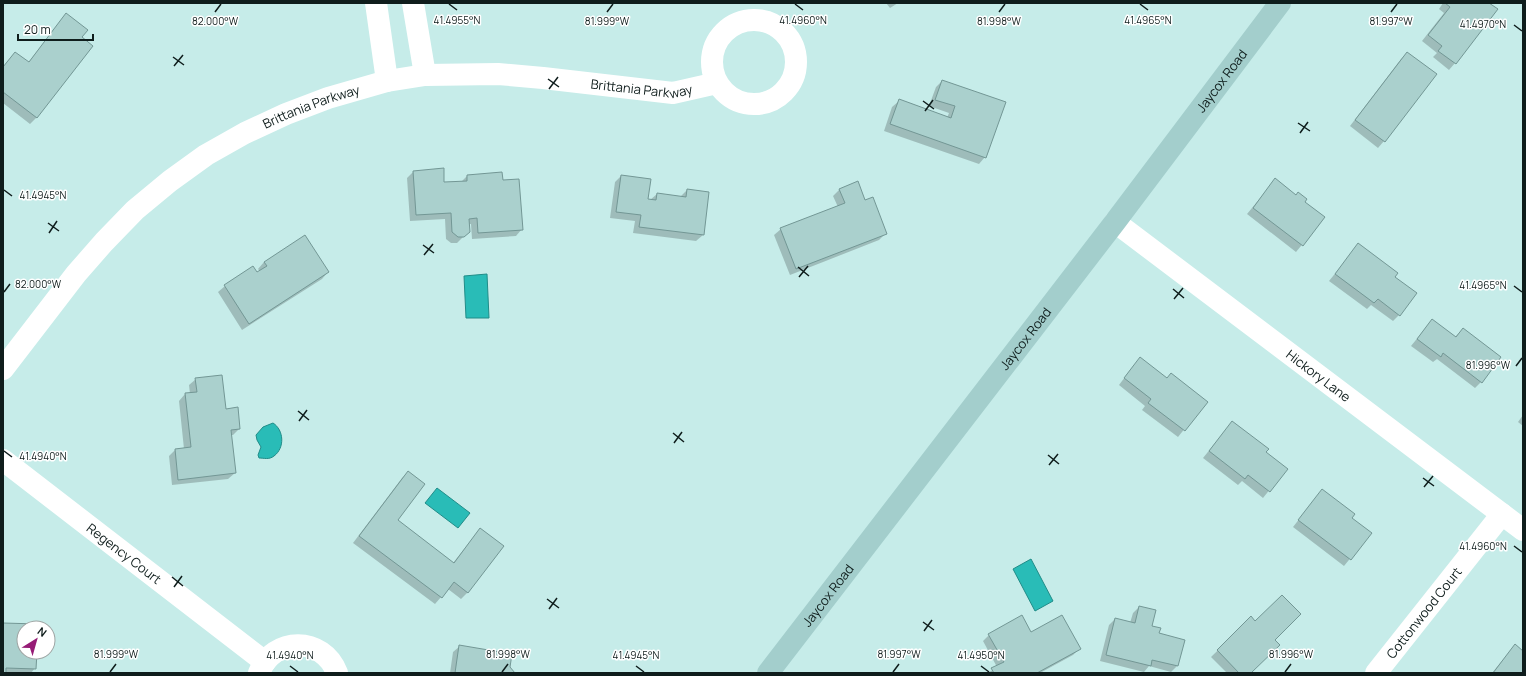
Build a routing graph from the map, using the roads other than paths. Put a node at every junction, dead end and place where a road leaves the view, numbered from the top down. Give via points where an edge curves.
1 (376, 3) edge
2 (413, 3) edge
3 (1280, 3) edge
4 (425, 75) junction
5 (387, 82) junction
6 (717, 82) dead end
7 (1115, 222) junction
8 (3, 369) edge
9 (3, 460) edge
10 (1502, 514) junction
11 (1523, 530) edge
12 (262, 667) edge
13 (337, 673) edge
14 (768, 673) edge
15 (1376, 673) edge

1 - 5 street
2 - 4 street
3 - 7 street, Jaycox Road
4 - 5 street, Brittania Parkway
4 - 6 street, Brittania Parkway via 506,75 673,93
5 - 8 street, Brittania Parkway via 328,98 286,114 206,155 170,181 135,210 104,242
7 - 10 street, Hickory Lane
7 - 14 street, Jaycox Road
9 - 12 street, Regency Court
10 - 11 street, Hickory Lane
10 - 15 street, Cottonwood Court
12 - 13 street, Regency Court via 272,654 282,648 304,646 325,655

